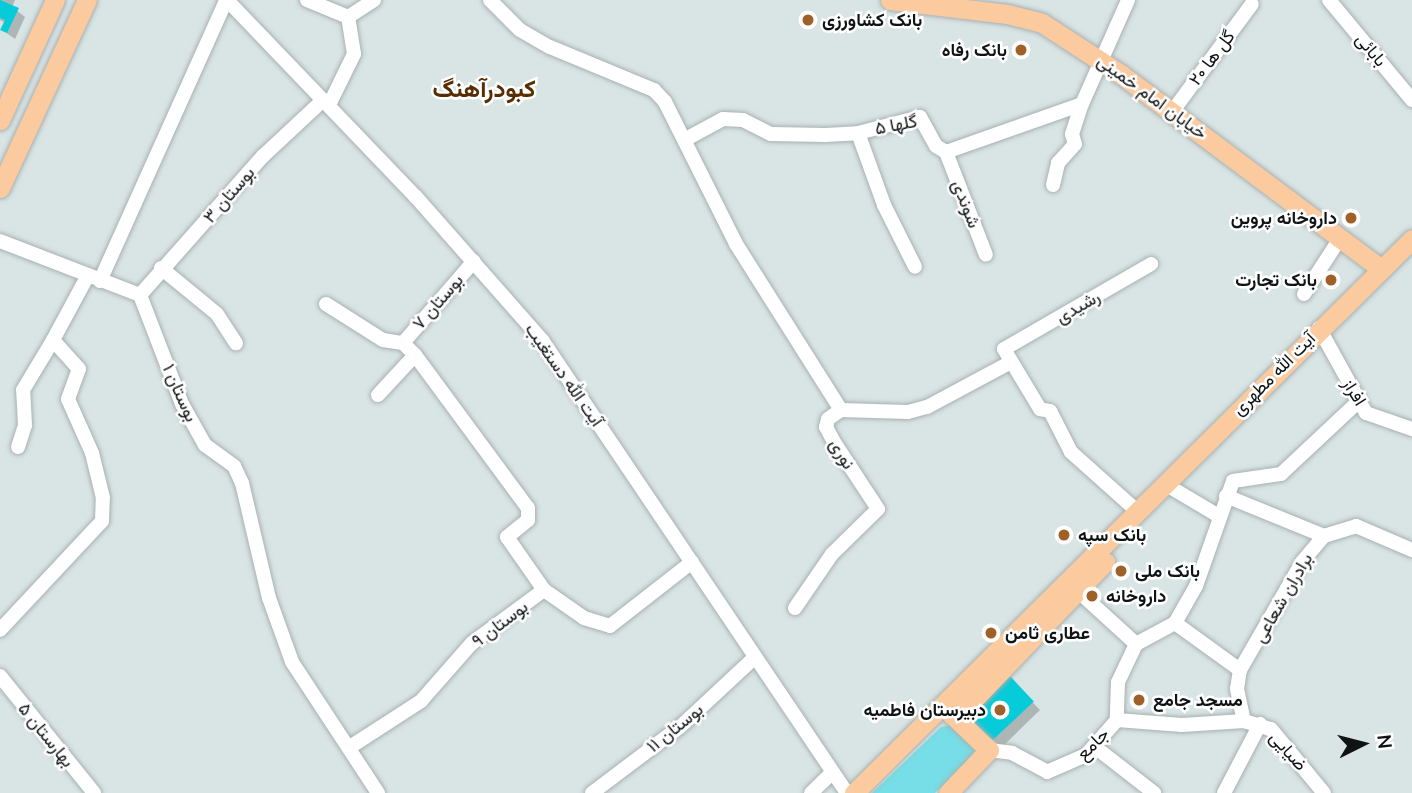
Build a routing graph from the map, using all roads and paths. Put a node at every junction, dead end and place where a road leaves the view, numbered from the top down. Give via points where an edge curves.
1 (55, 0) edge
2 (87, 0) edge
3 (227, 0) edge
4 (307, 0) edge
5 (374, 0) edge
6 (490, 0) edge
7 (890, 0) edge
8 (1128, 0) edge
9 (1329, 0) edge
10 (1252, 4) dead end
11 (348, 17) junction
12 (1102, 60) junction
13 (1412, 100) edge
14 (326, 102) junction
15 (1082, 104) junction
16 (1172, 112) junction
17 (2, 117) edge
18 (29, 125) junction
19 (858, 133) junction
20 (687, 139) junction
21 (946, 152) junction
22 (1053, 185) dead end
23 (0, 188) edge
24 (1339, 240) junction
25 (0, 241) edge
26 (1407, 250) edge
27 (986, 255) dead end
28 (474, 261) junction
29 (1151, 264) dead end
30 (915, 267) dead end
31 (161, 268) junction
32 (1381, 269) junction
33 (93, 279) junction
34 (1304, 294) dead end
35 (140, 295) junction
36 (326, 304) dead end
37 (1318, 328) junction
38 (52, 340) junction
39 (236, 343) dead end
40 (402, 343) junction
41 (415, 355) junction
42 (1008, 355) junction
43 (378, 395) dead end
44 (1357, 403) junction
45 (841, 410) junction
46 (1412, 429) edge
47 (18, 447) dead end
48 (1165, 484) junction
49 (1226, 496) junction
50 (1137, 511) junction
51 (1219, 516) junction
52 (1324, 536) junction
53 (1411, 550) edge
54 (692, 562) junction
55 (544, 590) junction
56 (1078, 591) junction
57 (795, 608) dead end
58 (1175, 623) junction
59 (0, 630) edge
60 (1136, 644) junction
61 (754, 658) junction
62 (1240, 670) junction
63 (0, 676) edge
64 (950, 713) junction
65 (1117, 720) junction
66 (1244, 721) junction
67 (1260, 724) junction
68 (350, 747) junction
69 (1095, 747) junction
70 (989, 750) junction
71 (832, 773) junction
72 (94, 793) edge
73 (378, 793) edge
74 (592, 793) edge
75 (811, 793) edge
76 (847, 793) edge
77 (854, 793) edge
78 (948, 793) edge
79 (1154, 793) edge
80 (1224, 793) edge
81 (1324, 793) edge

1 - 17 main road
2 - 18 main road
3 - 14 street, آیت الله دستغیب
3 - 33 street
4 - 11 street
5 - 11 street
6 - 20 street via 520,30 550,47 654,90
7 - 12 main road, خیابان امام خمینی via 1007,14 1042,23
8 - 12 street
9 - 13 street, بابائی
10 - 16 street, گل ها ۲۰
11 - 14 street via 354,54
12 - 15 street
12 - 16 main road, خیابان امام خمینی
14 - 28 street, آیت الله دستغیب
14 - 31 street, بوستان ۳ via 263,156
15 - 21 street
15 - 22 street via 1072,134 1075,144 1058,163
16 - 24 main road, خیابان امام خمینی
17 - 18 main road
18 - 23 main road
19 - 20 street, گلها ۵ via 771,134 734,118 710,124
19 - 21 street, گلها ۵ via 920,117 936,146
19 - 30 street via 884,205
20 - 45 street via 736,244
21 - 27 street, شوندی
24 - 32 main road, خیابان امام خمینی
24 - 34 street
25 - 33 street
26 - 32 main road, آیت الله مطهری
28 - 40 street, بوستان ۷
28 - 54 street, آیت الله دستغیب via 542,340
29 - 42 street, رشیدی
31 - 35 street, بوستان ۳
31 - 39 street via 217,314
32 - 37 main road, آیت الله مطهری
33 - 35 street
33 - 38 street
35 - 68 street, بوستان ۱ via 182,404 205,446 234,466 242,482 269,598 292,663
36 - 40 street via 383,340
37 - 44 street, افراز
37 - 48 main road, آیت الله مطهری
38 - 47 street via 23,390 25,425
38 - 59 street via 79,369 68,398 92,453 103,498 102,520
40 - 41 street
41 - 43 street
41 - 55 street via 527,508 528,520 506,537
42 - 45 street, نوری via 908,412
42 - 50 street via 1040,409 1050,411 1071,452
44 - 46 street, افراز via 1375,418
44 - 49 street via 1281,474 1233,481
45 - 57 street, نوری via 828,419 827,427 878,509 832,554
48 - 50 main road, آیت الله مطهری
48 - 51 street
49 - 51 street
49 - 52 street
50 - 56 main road, آیت الله مطهری via 1123,541
50 - 64 main road, آیت الله مطهری
51 - 58 street via 1196,586
52 - 53 street, برادران شعاعی via 1356,526
52 - 62 street, برادران شعاعی via 1302,562
54 - 55 street, بوستان ۹ via 619,624 610,626 584,618
54 - 61 street, آیت الله دستغیب
55 - 68 street, بوستان ۹ via 472,643 421,701
56 - 60 street
56 - 64 main road, آیت الله مطهری
58 - 60 street
58 - 62 street
60 - 65 street via 1115,694
61 - 71 street, آیت الله دستغیب
61 - 74 street, بوستان ۱۱ via 681,726
62 - 66 street via 1237,689
63 - 72 street, بهارستان ۵
64 - 70 main road
64 - 77 main road
65 - 66 street, جامع via 1182,725
65 - 69 street, جامع
66 - 67 street, ضیایی
67 - 80 street
67 - 81 street, ضیایی via 1282,741
68 - 73 street, بوستان ۱
69 - 70 street, جامع via 1073,763 1047,772 1012,753
69 - 79 street
70 - 78 main road
71 - 75 street
71 - 76 street, آیت الله دستغیب

